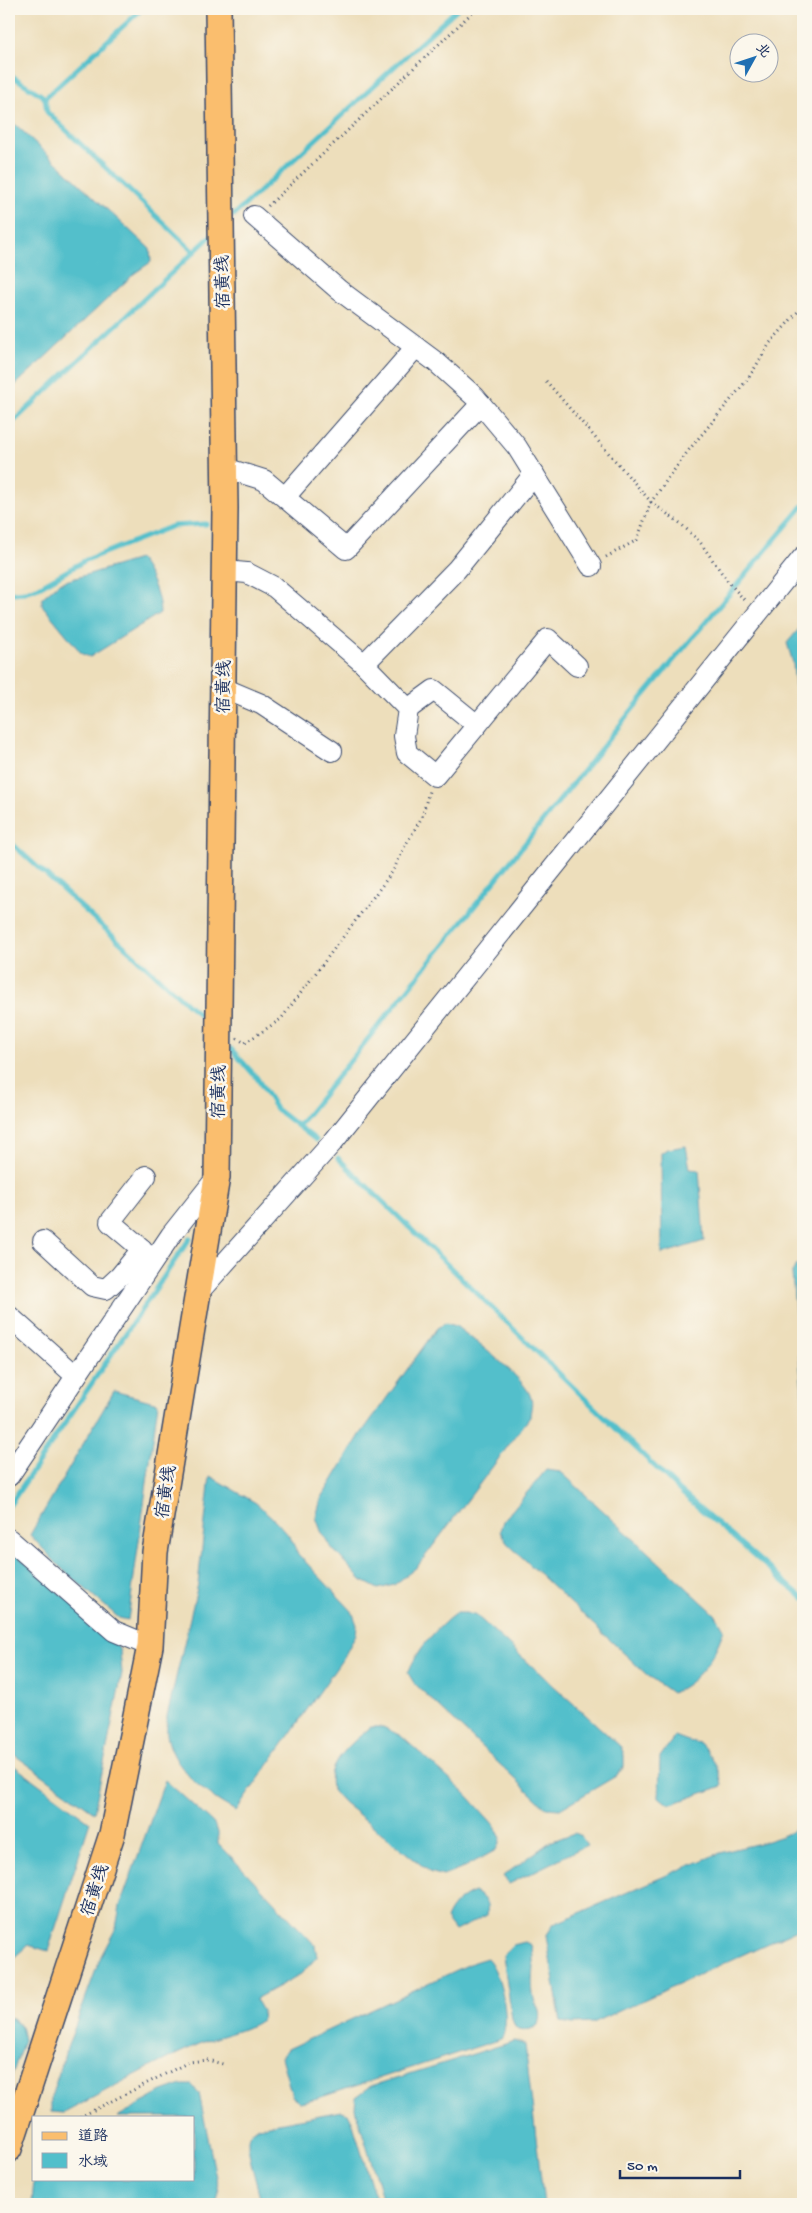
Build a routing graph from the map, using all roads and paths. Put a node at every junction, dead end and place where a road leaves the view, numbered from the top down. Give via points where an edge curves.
1 (218, 9) edge
2 (476, 9) edge
3 (254, 216) joint
4 (803, 306) edge
5 (416, 347) junction
6 (546, 381) dead end
7 (481, 404) junction
8 (225, 468) junction
9 (534, 474) junction
10 (285, 497) junction
11 (651, 502) junction
12 (803, 557) edge
13 (591, 566) joint
14 (224, 571) junction
15 (740, 594) dead end
16 (364, 664) junction
17 (577, 666) dead end
18 (223, 688) junction
19 (408, 709) junction
20 (477, 725) junction
21 (332, 750) dead end
22 (435, 776) junction
23 (218, 1027) junction
24 (146, 1176) dead end
25 (217, 1177) junction
26 (43, 1241) dead end
27 (147, 1256) junction
28 (197, 1294) junction
29 (9, 1316) edge
30 (76, 1376) junction
31 (9, 1476) edge
32 (9, 1539) edge
33 (150, 1646) junction
34 (224, 2064) dead end
35 (82, 2116) edge
36 (9, 2149) edge

1 - 8 main road, 宿黄线
2 - 3 path
3 - 5 street via 339,290
4 - 11 path via 770,343 748,379 688,451
5 - 7 street
5 - 10 street
6 - 11 path
7 - 9 street via 517,447
7 - 10 street via 346,549
8 - 10 street via 264,480
8 - 14 main road, 宿黄线
9 - 13 street
9 - 16 street via 458,569
11 - 13 path via 637,540
11 - 15 path via 700,542
12 - 28 street via 333,1142
14 - 16 street via 247,573 274,587
14 - 18 main road, 宿黄线
16 - 19 street
17 - 20 street via 548,639
18 - 21 street via 261,704
18 - 23 main road, 宿黄线
19 - 20 street via 434,690
19 - 22 street via 404,736 407,753
20 - 22 street
22 - 23 path via 422,817 394,871 281,1019 245,1043
23 - 25 main road, 宿黄线
24 - 27 street via 110,1222
25 - 27 street via 171,1235
25 - 28 main road, 宿黄线
26 - 27 street via 92,1286 106,1289
27 - 30 street
28 - 33 main road, 宿黄线 via 155,1552
29 - 30 street
30 - 31 street
32 - 33 street via 114,1631
33 - 36 main road, 宿黄线 via 112,1834
34 - 35 path via 206,2060 189,2062

